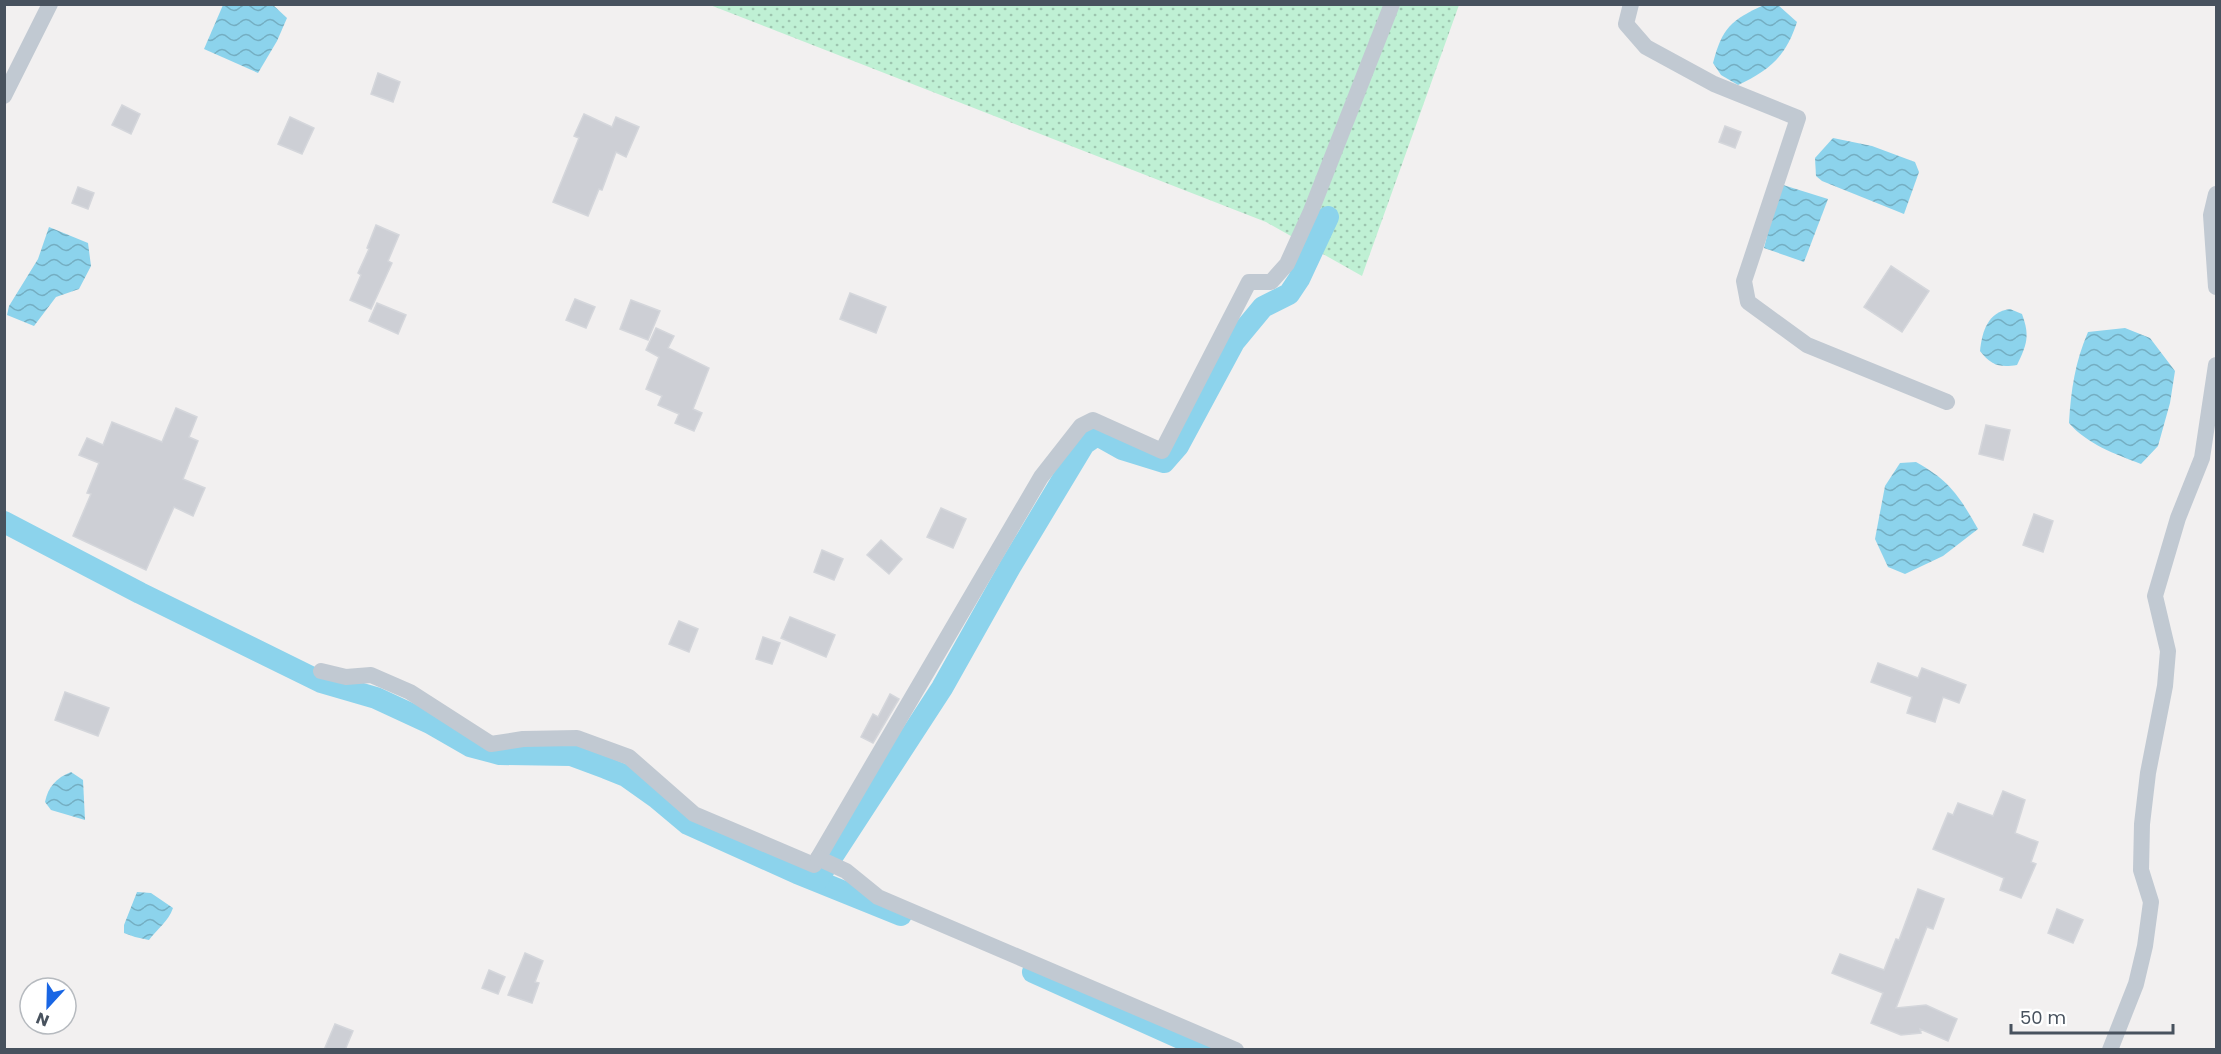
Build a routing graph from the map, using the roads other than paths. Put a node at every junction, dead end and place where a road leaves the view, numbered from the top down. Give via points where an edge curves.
1 (50, 4) edge
2 (1392, 4) edge
3 (1631, 4) edge
4 (4, 96) edge
5 (2217, 194) edge
6 (2217, 287) edge
7 (2217, 365) edge
8 (1947, 402) dead end
9 (321, 670) dead end
10 (819, 859) junction
11 (1236, 1050) edge
12 (2110, 1050) edge

1 - 4 street
2 - 10 street via 1287,264 1271,282 1250,282 1162,452 1093,420 1081,426 1041,477
3 - 8 street via 1626,24 1646,47 1714,84 1798,118 1744,281 1748,302 1807,345
5 - 6 street via 2211,215
7 - 12 street via 2202,458 2178,518 2155,596 2168,651 2166,686 2151,752 2142,824 2141,870 2151,902 2136,984
9 - 10 street via 346,677 370,675 410,692 491,744 576,738 629,757 694,814 814,865
10 - 11 street via 846,871 878,897

